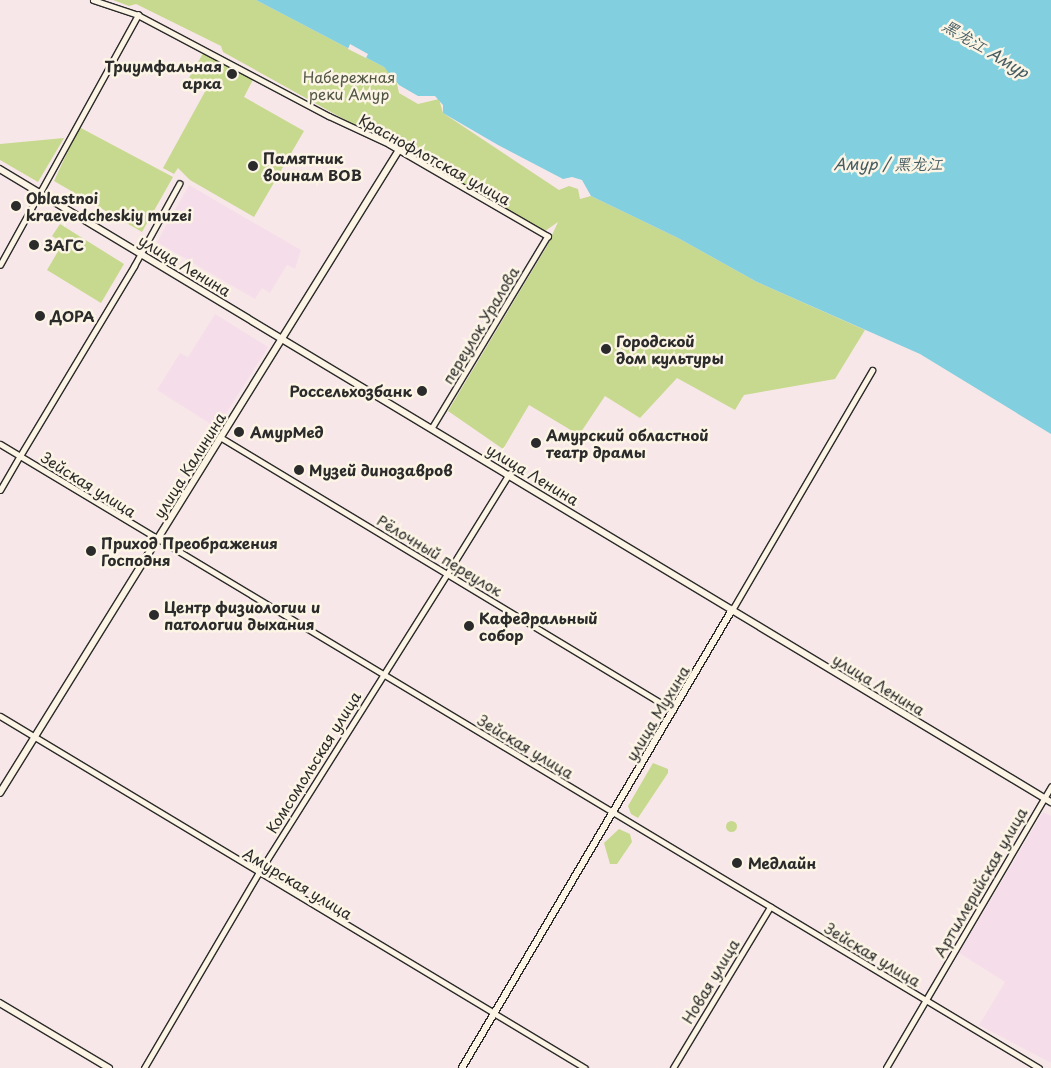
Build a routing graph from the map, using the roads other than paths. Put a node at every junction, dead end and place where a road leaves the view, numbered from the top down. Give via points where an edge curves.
1 (93, 0) edge
2 (138, 16) junction
3 (399, 150) junction
4 (0, 169) edge
5 (179, 184) dead end
6 (41, 193) junction
7 (548, 236) joint
8 (142, 253) junction
9 (0, 265) edge
10 (282, 339) junction
11 (872, 370) dead end
12 (433, 428) junction
13 (220, 437) junction
14 (0, 444) edge
15 (20, 456) junction
16 (509, 474) junction
17 (0, 490) edge
18 (157, 540) junction
19 (447, 574) junction
20 (732, 610) junction
21 (383, 675) junction
22 (673, 710) junction
23 (0, 716) edge
24 (34, 737) junction
25 (1051, 786) edge
26 (0, 793) edge
27 (1044, 798) junction
28 (1051, 802) edge
29 (612, 813) junction
30 (258, 874) junction
31 (770, 907) junction
32 (926, 1000) junction
33 (0, 1003) edge
34 (494, 1013) junction
35 (109, 1068) edge
36 (144, 1068) edge
37 (462, 1068) edge
38 (585, 1068) edge
39 (673, 1068) edge
40 (886, 1068) edge
41 (1039, 1068) edge

1 - 2 street, Краснофлотская улица
2 - 3 street, Краснофлотская улица
2 - 6 street
3 - 7 street, Краснофлотская улица
3 - 10 main road, улица Калинина
4 - 6 main road, улица Ленина
5 - 8 street
6 - 8 main road, улица Ленина
6 - 9 street
7 - 12 street, переулок Уралова
8 - 10 main road, улица Ленина
8 - 15 street
10 - 12 main road, улица Ленина
10 - 13 main road, улица Калинина
11 - 20 street, улица Мухина
12 - 16 main road, улица Ленина
13 - 18 main road, улица Калинина
13 - 19 street, Рёлочный переулок
14 - 15 street, Зейская улица
15 - 17 street
15 - 18 street, Зейская улица
16 - 19 street, Комсомольская улица
16 - 20 main road, улица Ленина
18 - 21 street, Зейская улица
18 - 24 main road, улица Калинина
19 - 21 street, Комсомольская улица
19 - 22 street, Рёлочный переулок
20 - 22 main road, улица Мухина
20 - 27 main road, улица Ленина
21 - 29 street, Зейская улица
21 - 30 street, Комсомольская улица
22 - 29 main road, улица Мухина
23 - 24 street, Амурская улица
24 - 26 main road, улица Калинина
24 - 30 street, Амурская улица
25 - 27 street, Артиллерийская улица
27 - 28 main road, улица Ленина
27 - 32 street, Артиллерийская улица
29 - 31 street, Зейская улица
29 - 34 main road, улица Мухина
30 - 34 street, Амурская улица
30 - 36 street, Комсомольская улица
31 - 32 street, Зейская улица
31 - 39 street, Новая улица
32 - 40 street, Артиллерийская улица
32 - 41 street, Зейская улица
33 - 35 main road
34 - 37 main road, улица Мухина
34 - 38 street, Амурская улица

